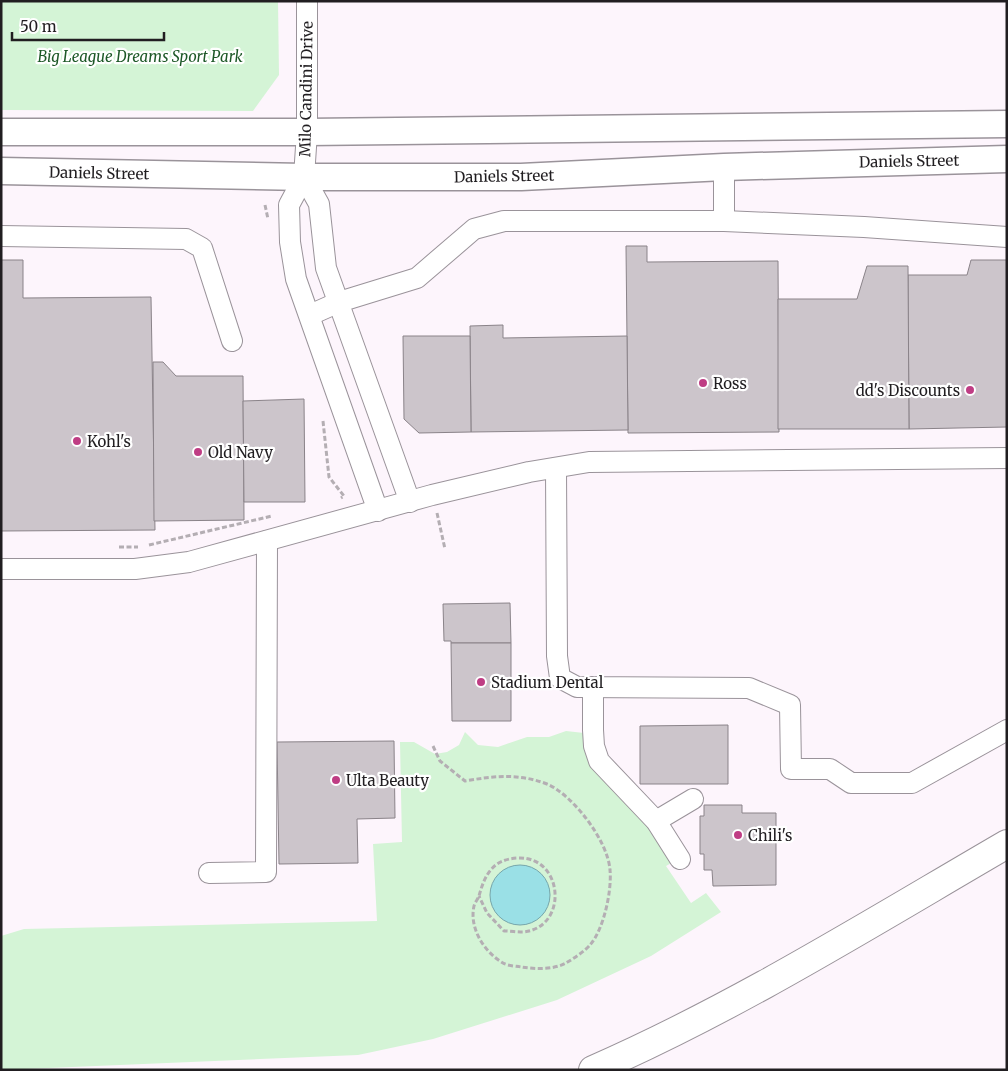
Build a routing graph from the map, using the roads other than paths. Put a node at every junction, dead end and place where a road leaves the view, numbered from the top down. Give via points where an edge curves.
1 (306, 1) edge
2 (1007, 124) edge
3 (1, 132) edge
4 (307, 132) junction
5 (1007, 159) edge
6 (724, 167) junction
7 (1, 171) edge
8 (304, 177) junction
9 (724, 222) junction
10 (1, 236) edge
11 (1007, 237) edge
12 (339, 302) junction
13 (310, 315) junction
14 (232, 341) dead end
15 (1007, 458) edge
16 (556, 468) junction
17 (410, 502) junction
18 (378, 511) junction
19 (267, 540) junction
20 (1, 569) edge
21 (593, 687) junction
22 (1007, 730) edge
23 (693, 799) dead end
24 (656, 821) junction
25 (1007, 844) edge
26 (680, 858) dead end
27 (209, 873) dead end
28 (593, 1070) edge

1 - 4 street, Milo Candini Drive
2 - 4 main road
3 - 4 main road
4 - 8 street, Milo Candini Drive
5 - 6 main road, Daniels Street
6 - 8 main road, Daniels Street via 521,177
6 - 9 street
7 - 8 main road, Daniels Street
8 - 12 street via 319,204 326,268
8 - 13 street via 289,205 290,242 296,279
9 - 11 street
9 - 12 street via 504,222 474,229 417,278
10 - 14 street via 186,239 202,248
12 - 13 street
12 - 17 street
13 - 18 street
15 - 16 street via 589,462
16 - 17 street
16 - 21 street via 557,656 560,678 577,687
17 - 18 street
18 - 19 street
19 - 20 street via 189,562 135,569
19 - 27 street via 266,872
21 - 22 street via 749,688 790,705 791,768 830,769 851,784 912,784
21 - 24 street via 594,746 599,761
23 - 24 street
24 - 26 street
25 - 28 highway via 760,988 659,1041

